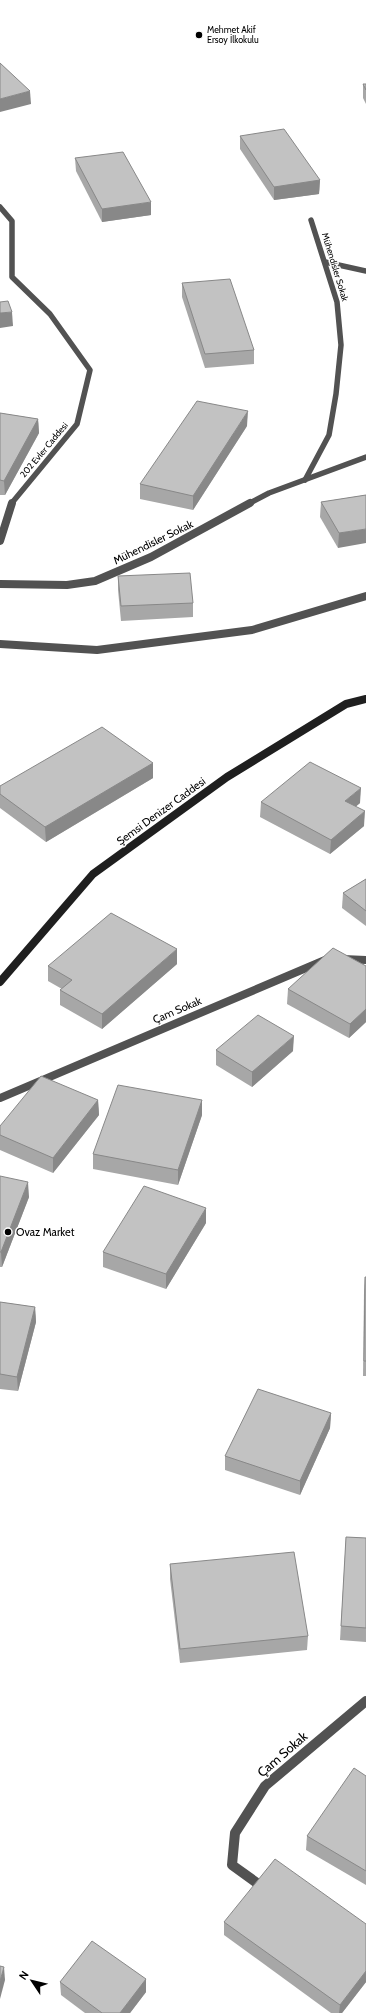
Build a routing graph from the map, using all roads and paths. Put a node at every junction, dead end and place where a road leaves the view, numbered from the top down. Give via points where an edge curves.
1 (0, 207) edge
2 (311, 220) dead end
3 (324, 262) junction
4 (366, 271) edge
5 (366, 457) edge
6 (305, 480) junction
7 (0, 541) edge
8 (0, 584) edge
9 (366, 596) edge
10 (0, 644) edge
11 (366, 699) edge
12 (366, 960) edge
13 (0, 982) edge
14 (0, 1098) edge
15 (366, 1701) edge
16 (270, 1893) edge

1 - 7 street, 202 Evler Caddesi via 12,221 12,277 50,314 90,370 77,424 11,504
2 - 3 street, Mühendisler Sokak
3 - 4 street
3 - 6 street, Mühendisler Sokak via 337,302 341,346 329,435
5 - 6 street, Mühendisler Sokak
6 - 8 street, Mühendisler Sokak via 268,494 151,557 95,581 67,585
9 - 10 street via 252,630 97,650
11 - 13 main road, Şemsi Denizer Caddesi via 346,704 227,777 93,874
12 - 14 street, Çam Sokak via 329,959
15 - 16 street, Çam Sokak via 265,1786 235,1833 232,1865

